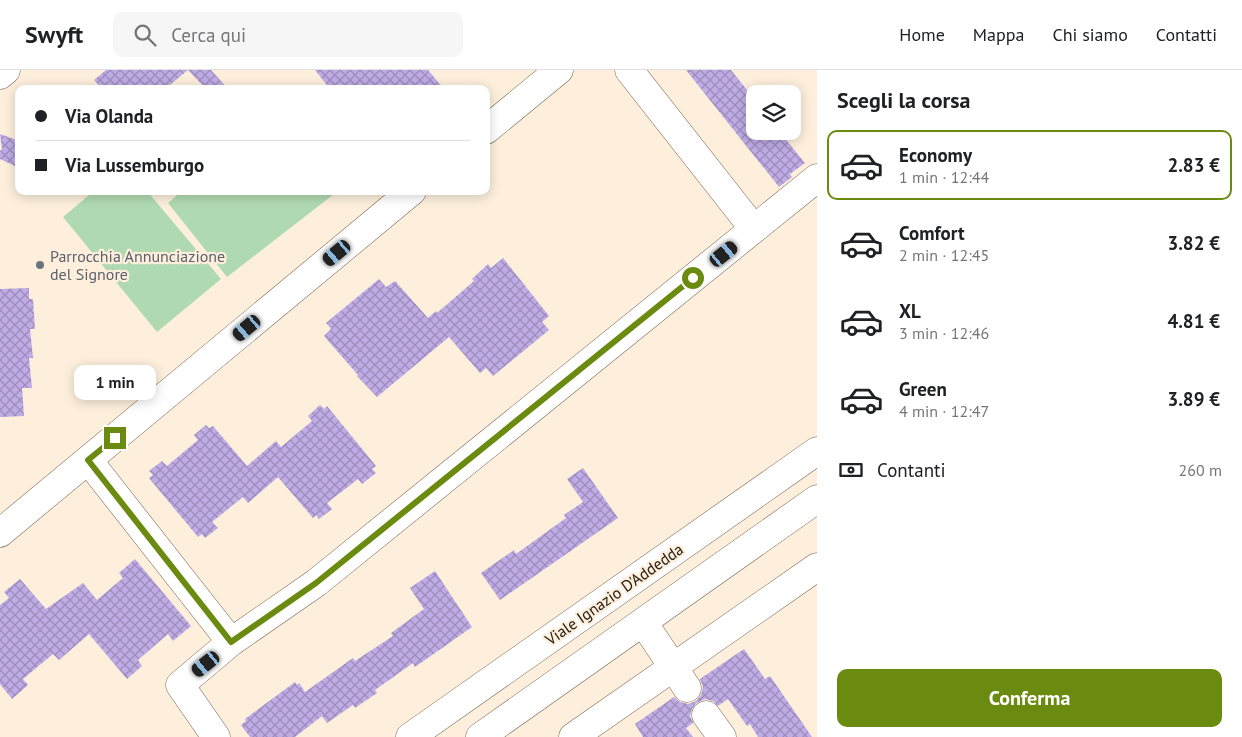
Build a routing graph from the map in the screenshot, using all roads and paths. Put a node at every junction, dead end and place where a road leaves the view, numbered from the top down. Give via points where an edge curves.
1 (6, 70) edge
2 (559, 70) edge
3 (628, 70) edge
4 (0, 75) edge
5 (490, 127) edge
6 (817, 178) edge
7 (407, 195) edge
8 (754, 229) junction
9 (817, 451) edge
10 (88, 460) junction
11 (792, 469) junction
12 (816, 500) edge
13 (0, 533) edge
14 (817, 567) edge
15 (643, 622) junction
16 (231, 642) junction
17 (680, 678) junction
18 (706, 715) dead end
19 (440, 729) edge
20 (216, 737) edge
21 (410, 737) edge
22 (480, 737) edge
23 (573, 737) edge
24 (722, 737) edge

1 - 4 street
2 - 5 street
3 - 8 street
6 - 8 street
7 - 10 street
8 - 16 street via 316,583
9 - 11 street, Viale Ignazio D'Addedda
10 - 13 street
10 - 16 street
11 - 12 street
11 - 19 street, Viale Ignazio D'Addedda
12 - 15 street
14 - 17 street
15 - 17 street
15 - 22 street
16 - 20 street via 180,685
17 - 23 street
18 - 24 street
19 - 21 street, Viale Ignazio D'Addedda

